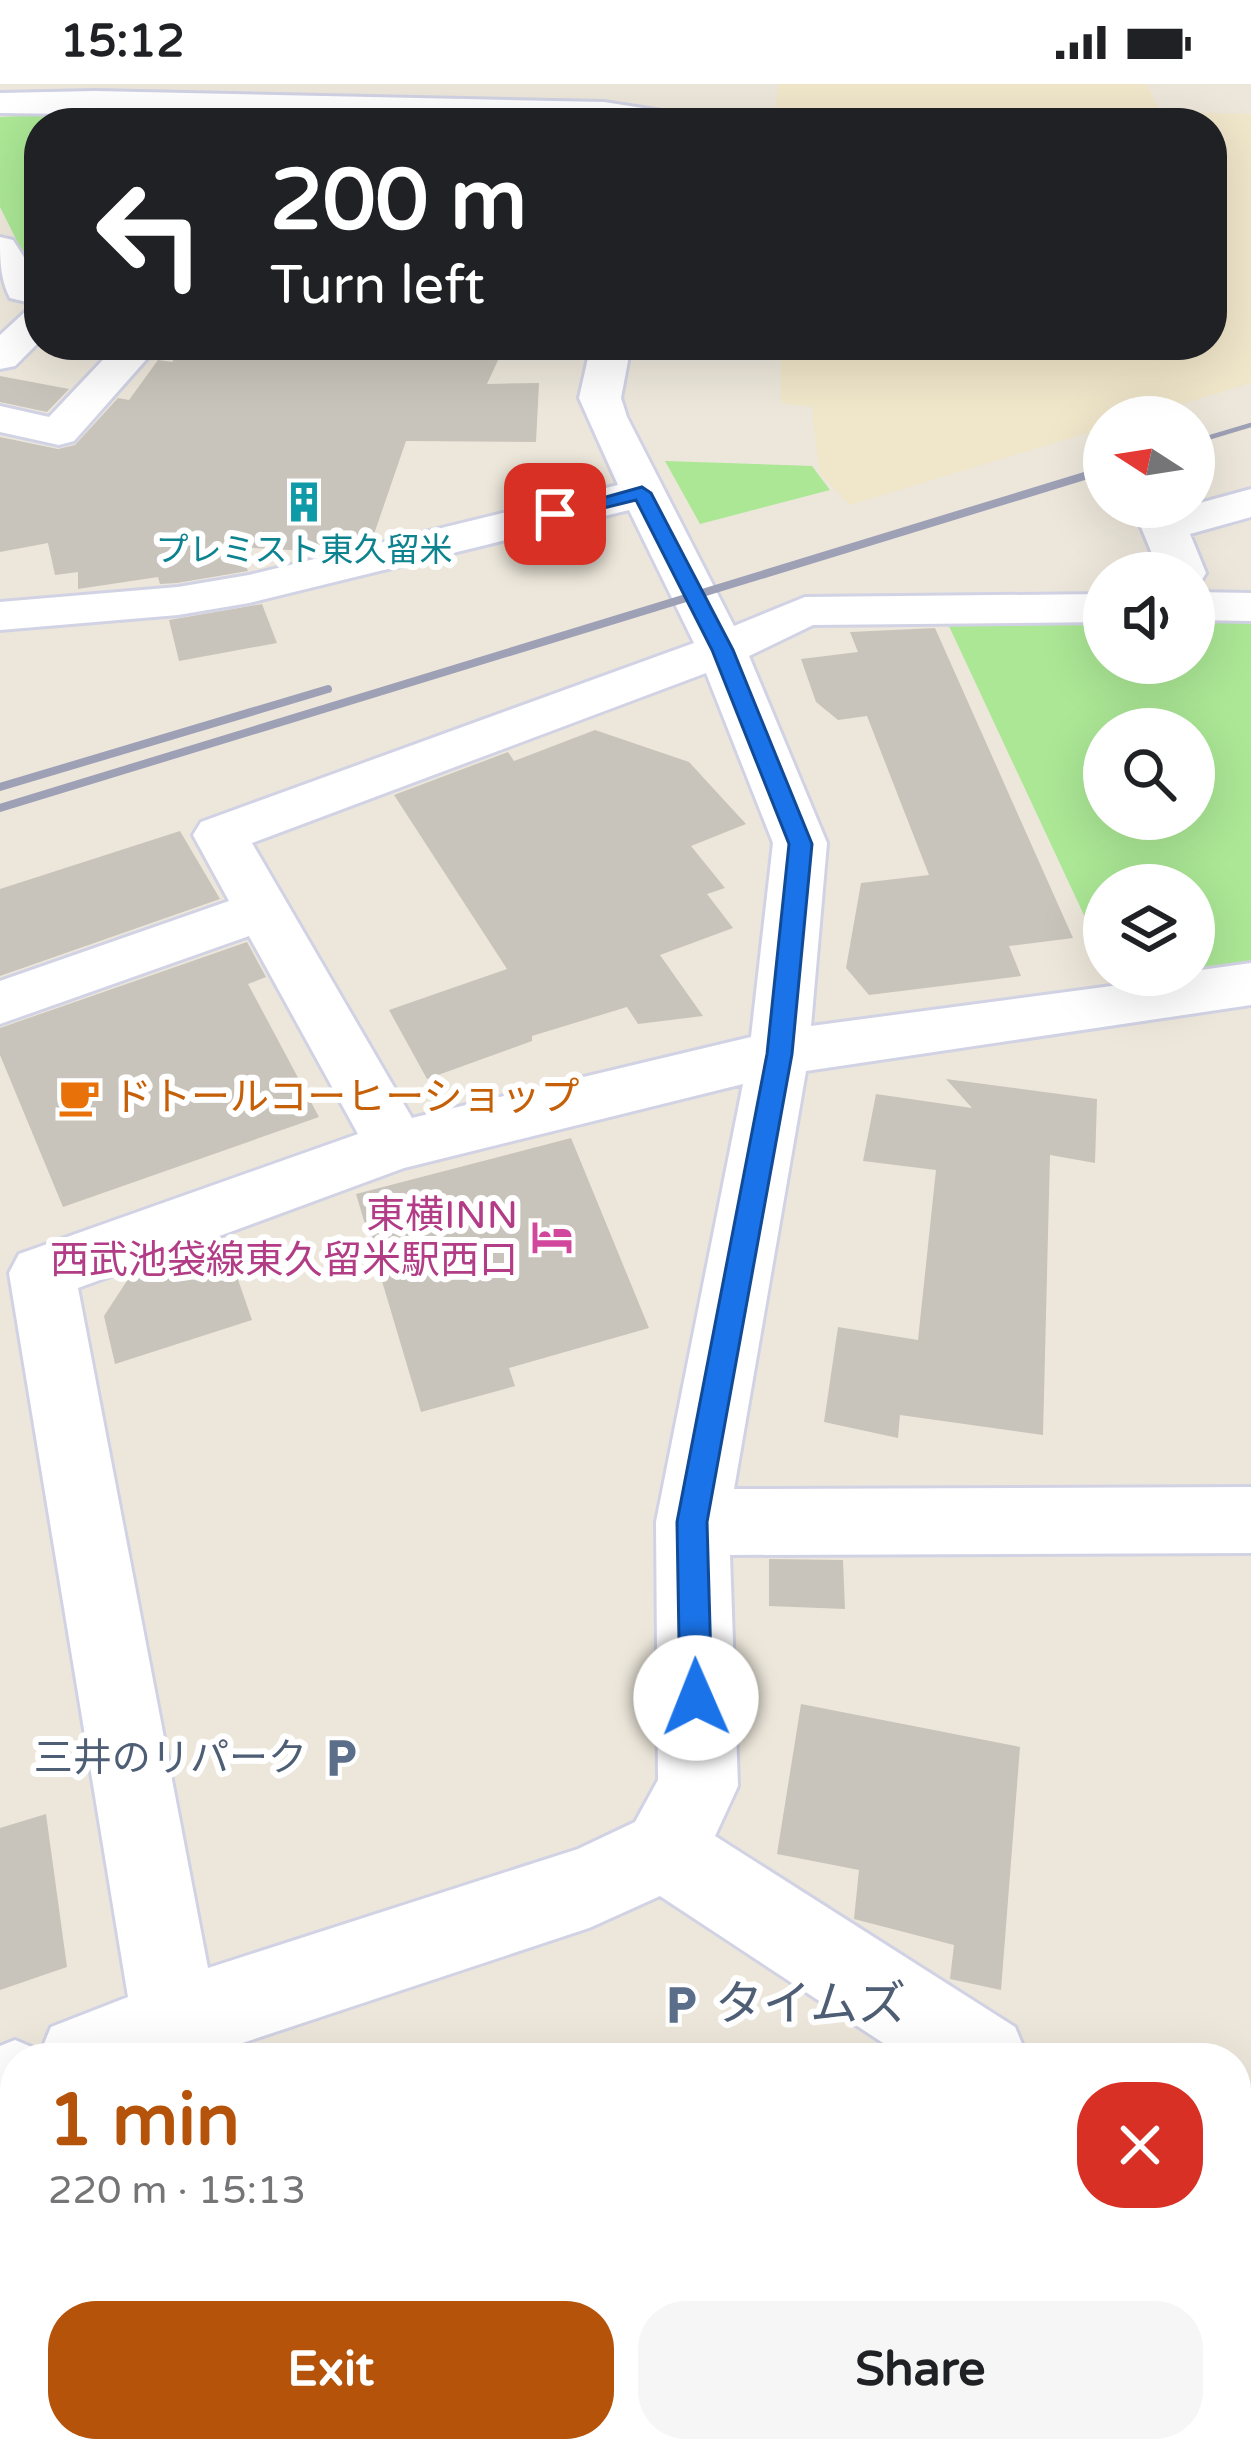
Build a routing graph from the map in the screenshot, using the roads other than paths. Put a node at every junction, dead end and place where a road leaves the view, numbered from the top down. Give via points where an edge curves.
1 (0, 104) edge
2 (186, 104) edge
3 (395, 108) edge
4 (0, 248) edge
5 (24, 290) edge
6 (24, 334) edge
7 (0, 357) edge
8 (125, 360) edge
9 (608, 360) edge
10 (0, 419) edge
11 (642, 493) junction
12 (1251, 503) edge
13 (1215, 508) edge
14 (1215, 601) edge
15 (1251, 607) edge
16 (1083, 608) edge
17 (0, 616) edge
18 (722, 650) junction
19 (262, 910) junction
20 (1251, 984) edge
21 (0, 1003) edge
22 (779, 1054) junction
23 (396, 1146) junction
24 (1251, 1520) edge
25 (692, 1522) junction
26 (664, 1851) junction
27 (178, 2040) edge
28 (961, 2043) edge

1 - 2 street
2 - 3 street
4 - 5 street
6 - 7 street
8 - 10 street via 59,432
9 - 11 street via 600,398
11 - 17 street via 249,589
11 - 18 street
12 - 13 street
14 - 15 street
16 - 18 street via 805,611
18 - 19 street via 220,835
18 - 22 street via 800,844
19 - 21 street
19 - 23 street
20 - 22 street
22 - 23 street
22 - 25 street
23 - 27 street via 42,1273
24 - 25 street
25 - 26 street via 698,1786
26 - 27 street via 589,1887
26 - 28 street

